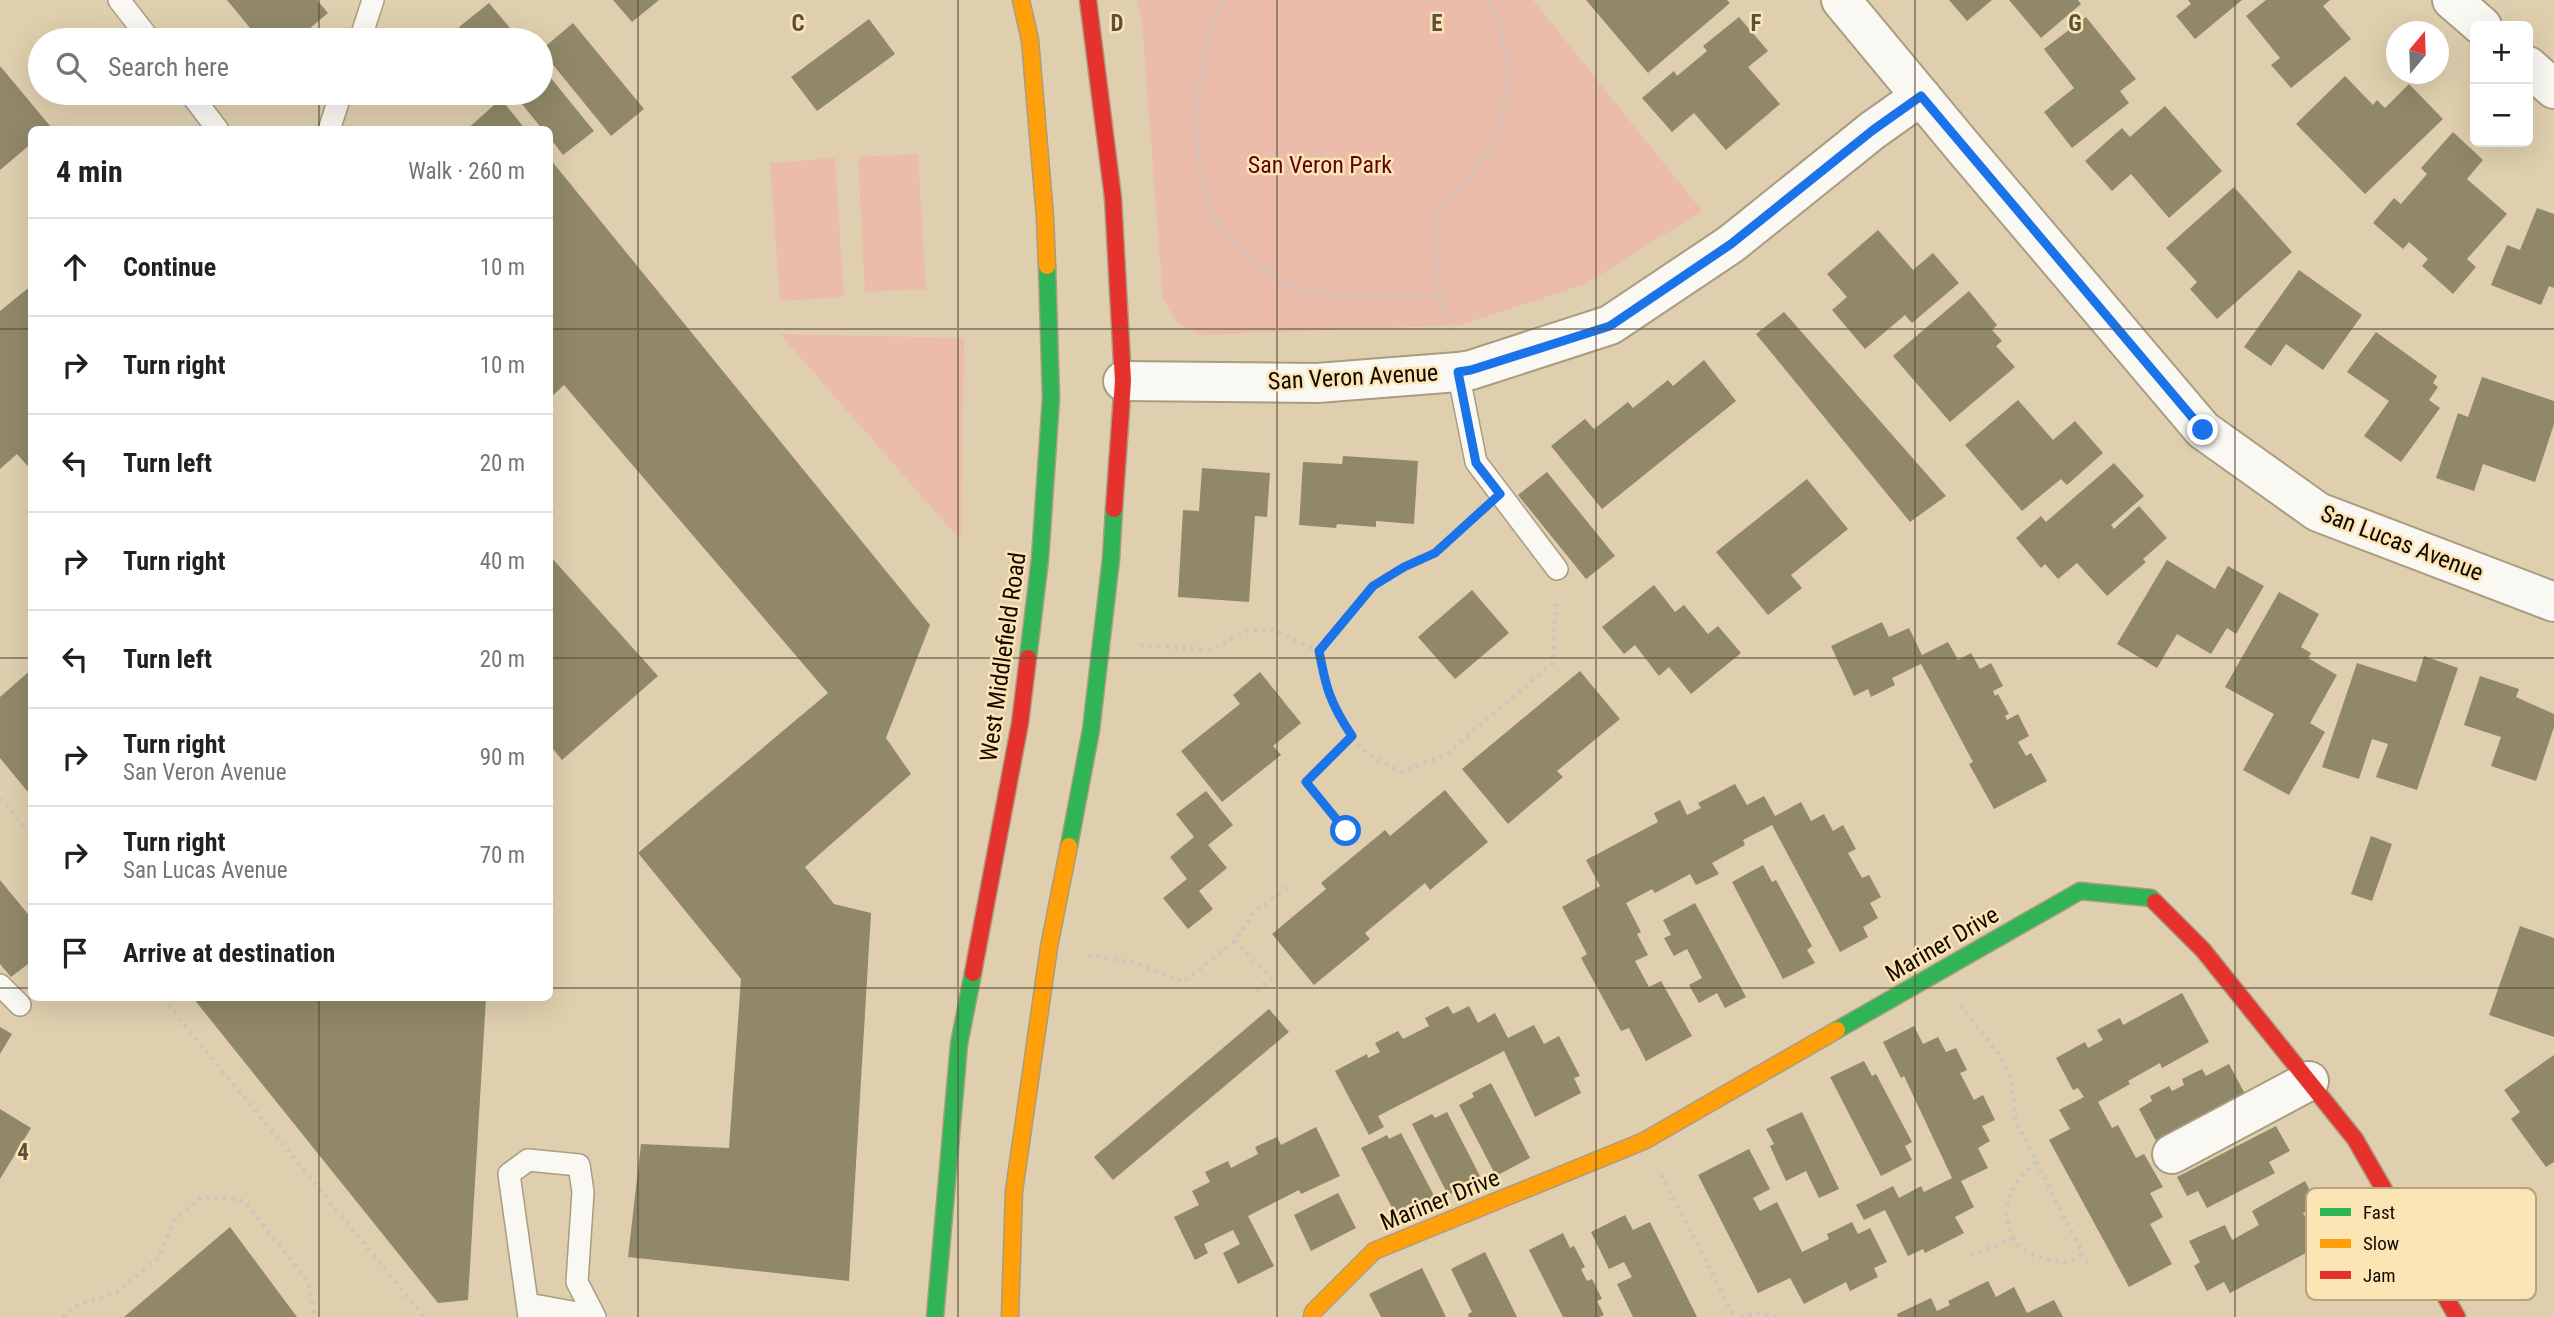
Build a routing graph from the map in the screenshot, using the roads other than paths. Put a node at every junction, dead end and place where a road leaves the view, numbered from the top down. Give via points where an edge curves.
1 (119, 0) edge
2 (373, 0) edge
3 (1021, 0) edge
4 (1088, 0) edge
5 (1841, 0) edge
6 (2452, 0) edge
7 (2476, 21) edge
8 (141, 28) edge
9 (364, 28) edge
10 (2533, 70) edge
11 (2554, 89) edge
12 (1921, 96) junction
13 (199, 105) edge
14 (337, 105) edge
15 (215, 126) edge
16 (329, 126) edge
17 (1458, 372) junction
18 (1123, 381) junction
19 (1557, 569) road end
20 (2554, 602) edge
21 (0, 985) edge
22 (20, 1005) dead end
23 (2309, 1081) junction
24 (2172, 1154) dead end
25 (2383, 1188) edge
26 (2446, 1300) edge
27 (528, 1310) edge
28 (594, 1317) edge
29 (935, 1317) edge
30 (1010, 1317) edge
31 (1312, 1317) edge
32 (2456, 1317) edge

1 - 8 lane
2 - 9 lane
3 - 29 main road, West Middlefield Road via 1030,40 1045,217 1051,398 1040,559 1020,723 958,1044
4 - 18 main road via 1113,198
5 - 12 street, San Lucas Avenue
6 - 7 street
10 - 11 street
12 - 17 street, San Veron Avenue via 1731,244 1610,326
12 - 20 street, San Lucas Avenue via 2203,430 2318,512
13 - 15 lane
14 - 16 lane
17 - 18 street, San Veron Avenue via 1317,383
17 - 19 lane via 1476,463
18 - 30 main road via 1111,559 1091,730 1049,947 1014,1191
21 - 22 lane
23 - 24 street
23 - 25 main road, Mariner Drive via 2355,1139
23 - 31 main road, Mariner Drive via 2203,950 2151,898 2080,891 1644,1141 1374,1251
26 - 32 main road, Mariner Drive
27 - 28 lane
27 - 28 lane via 509,1174 528,1160 579,1165 583,1192 577,1282

